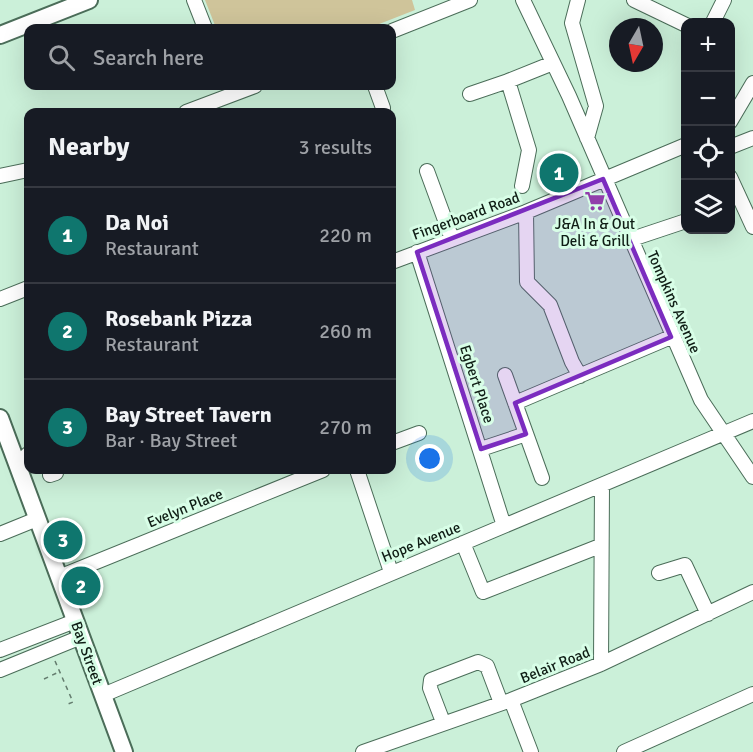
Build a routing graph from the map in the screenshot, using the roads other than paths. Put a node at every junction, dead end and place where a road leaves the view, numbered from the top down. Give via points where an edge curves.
1 (89, 0) edge
2 (194, 0) edge
3 (470, 0) edge
4 (578, 0) edge
5 (634, 0) edge
6 (724, 0) edge
7 (526, 6) edge
8 (715, 18) edge
9 (681, 23) edge
10 (28, 24) edge
11 (203, 24) edge
12 (24, 26) edge
13 (396, 29) edge
14 (0, 35) edge
15 (553, 63) junction
16 (508, 81) junction
17 (229, 90) edge
18 (376, 90) edge
19 (752, 91) edge
20 (471, 94) dead end
21 (195, 108) edge
22 (381, 108) edge
23 (735, 115) edge
24 (587, 138) junction
25 (753, 138) edge
26 (735, 145) edge
27 (681, 147) edge
28 (24, 171) edge
29 (427, 171) dead end
30 (0, 176) edge
31 (603, 179) junction
32 (731, 180) edge
33 (522, 186) dead end
34 (526, 212) junction
35 (681, 223) edge
36 (753, 227) edge
37 (452, 239) junction
38 (629, 240) junction
39 (417, 252) junction
40 (396, 260) edge
41 (24, 290) edge
42 (0, 299) edge
43 (671, 337) junction
44 (506, 375) dead end
45 (580, 376) junction
46 (516, 403) junction
47 (0, 418) edge
48 (753, 421) edge
49 (419, 433) dead end
50 (724, 433) junction
51 (526, 434) junction
52 (396, 442) edge
53 (4, 443) edge
54 (481, 449) junction
55 (23, 459) edge
56 (27, 474) edge
57 (313, 474) edge
58 (358, 474) edge
59 (753, 477) edge
60 (542, 478) dead end
61 (602, 485) junction
62 (38, 519) junction
63 (504, 526) junction
64 (0, 534) edge
65 (463, 543) junction
66 (600, 546) junction
67 (391, 572) junction
68 (660, 573) dead end
69 (59, 577) junction
70 (753, 592) edge
71 (708, 614) junction
72 (75, 621) junction
73 (81, 637) junction
74 (0, 650) edge
75 (600, 664) junction
76 (0, 670) edge
77 (753, 694) edge
78 (103, 695) junction
79 (506, 702) junction
80 (443, 723) junction
81 (124, 752) edge
82 (363, 752) edge
83 (531, 752) edge
84 (624, 752) edge

1 - 10 main road
2 - 11 street
3 - 13 street
4 - 24 street via 572,23 596,106
5 - 9 street
6 - 8 street
7 - 15 street, Tompkins Avenue
12 - 14 main road
15 - 16 street
15 - 24 street, Tompkins Avenue
16 - 20 street
16 - 33 street via 529,150
17 - 21 street
18 - 22 street
19 - 23 street
24 - 31 street, Tompkins Avenue
25 - 26 street
27 - 31 street, Fingerboard Road
28 - 30 street
29 - 37 street
31 - 34 street, Fingerboard Road
31 - 38 street, Tompkins Avenue
32 - 36 street
34 - 37 street, Fingerboard Road
34 - 45 street via 527,282 550,305
35 - 38 street
37 - 39 street, Fingerboard Road
38 - 43 street, Tompkins Avenue
39 - 40 street, Fingerboard Road
39 - 54 street, Egbert Place
41 - 42 street
43 - 45 street
43 - 50 street, Tompkins Avenue via 701,400
44 - 46 street
45 - 46 street
46 - 51 street
47 - 53 main road, Bay Street
48 - 50 street, Hope Avenue
49 - 52 street
50 - 59 street, Tompkins Avenue
50 - 61 street, Hope Avenue
51 - 54 street
51 - 60 street
53 - 55 main road, Bay Street
54 - 63 street, Egbert Place
56 - 62 main road, Bay Street
57 - 69 street, Evelyn Place
58 - 67 street
61 - 63 street, Hope Avenue
61 - 66 street
62 - 64 street
62 - 69 main road, Bay Street
63 - 65 street, Hope Avenue
65 - 66 street via 483,592
65 - 67 street, Hope Avenue
66 - 75 street
67 - 78 street, Hope Avenue
68 - 71 street via 686,566
69 - 72 main road, Bay Street
70 - 71 street, Belair Road
71 - 75 street, Belair Road
72 - 73 main road, Bay Street
72 - 74 street
73 - 76 street
73 - 78 main road, Bay Street
75 - 79 street, Belair Road
77 - 84 street
78 - 81 main road, Bay Street
79 - 80 street, Belair Road
79 - 80 street via 487,666 478,662 431,680 430,688
79 - 83 street
80 - 82 street, Belair Road

